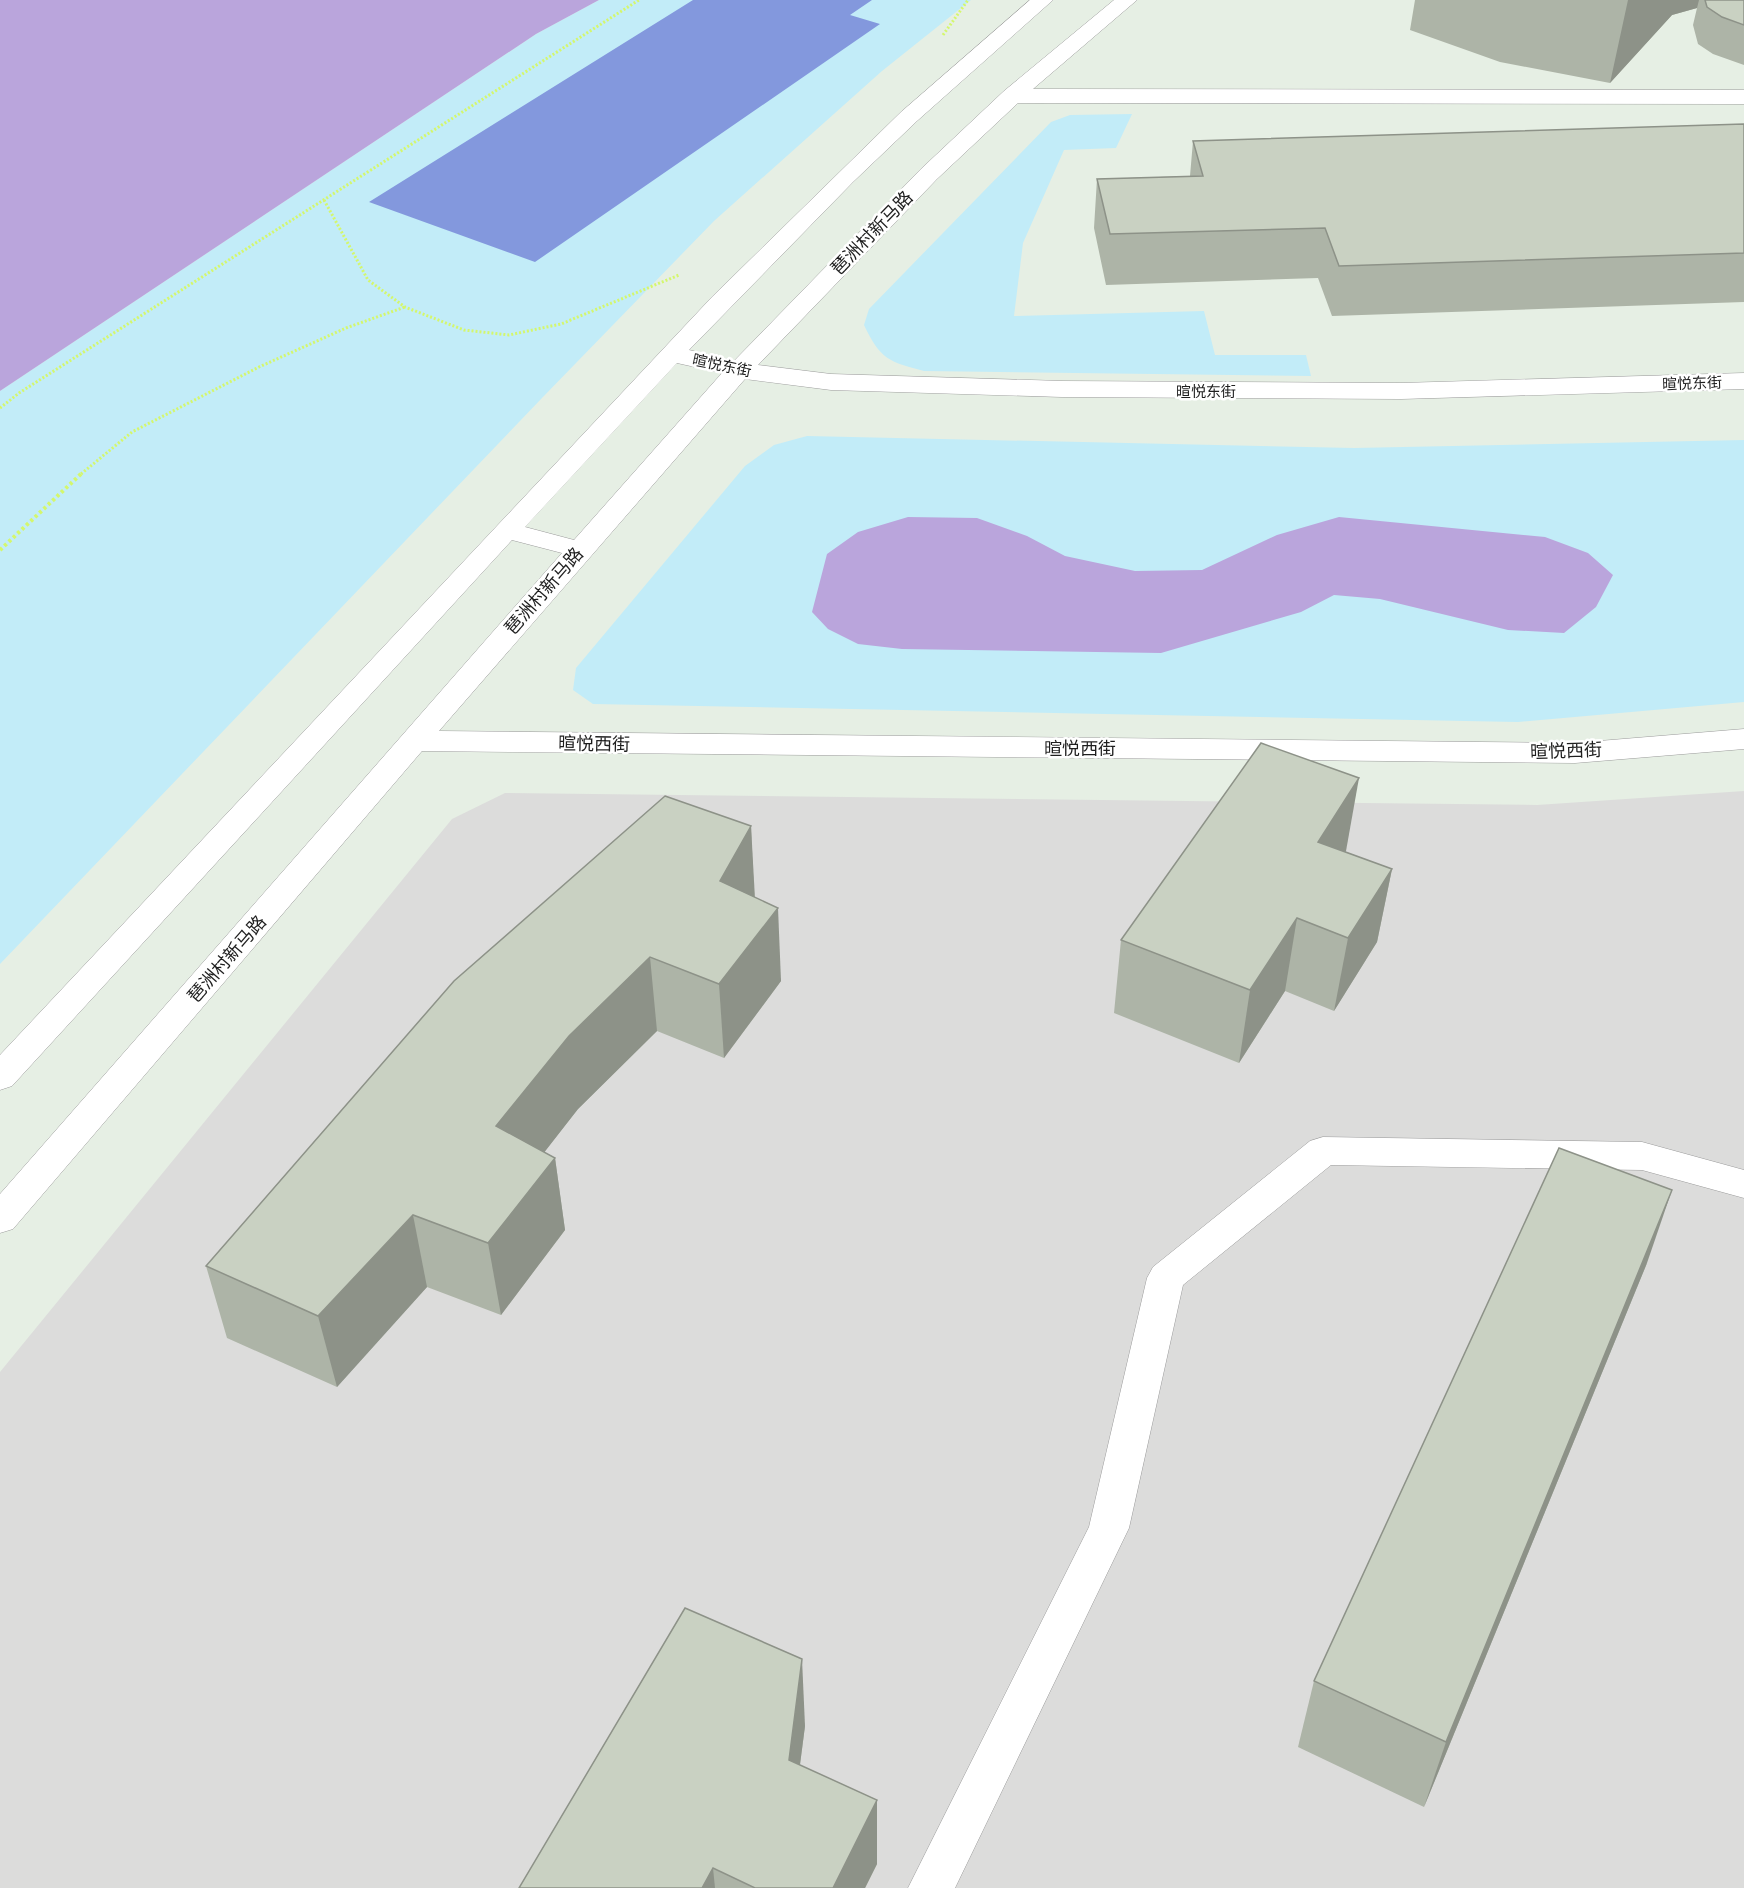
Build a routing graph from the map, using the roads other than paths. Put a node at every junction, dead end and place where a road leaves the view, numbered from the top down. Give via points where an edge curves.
1 (1043, 0) edge
2 (1126, 0) edge
3 (1012, 96) junction
4 (1744, 97) edge
5 (670, 354) junction
6 (740, 370) junction
7 (1744, 381) edge
8 (506, 530) junction
9 (580, 550) junction
10 (1744, 739) edge
11 (416, 741) junction
12 (0, 1077) edge
13 (1744, 1184) edge
14 (0, 1219) edge
15 (931, 1888) edge

1 - 5 street via 884,138
2 - 3 street, 琶洲村新马路
3 - 4 street
3 - 6 street, 琶洲村新马路 via 929,174
5 - 6 street, 暄悦东街
5 - 8 street
6 - 7 street, 暄悦东街 via 831,382 1062,389 1401,391
6 - 9 street, 琶洲村新马路
8 - 9 street
8 - 12 street
9 - 11 street, 琶洲村新马路
10 - 11 street, 暄悦西街 via 1575,753
11 - 14 street, 琶洲村新马路
13 - 15 street via 1642,1156 1323,1151 1166,1278 1109,1528

